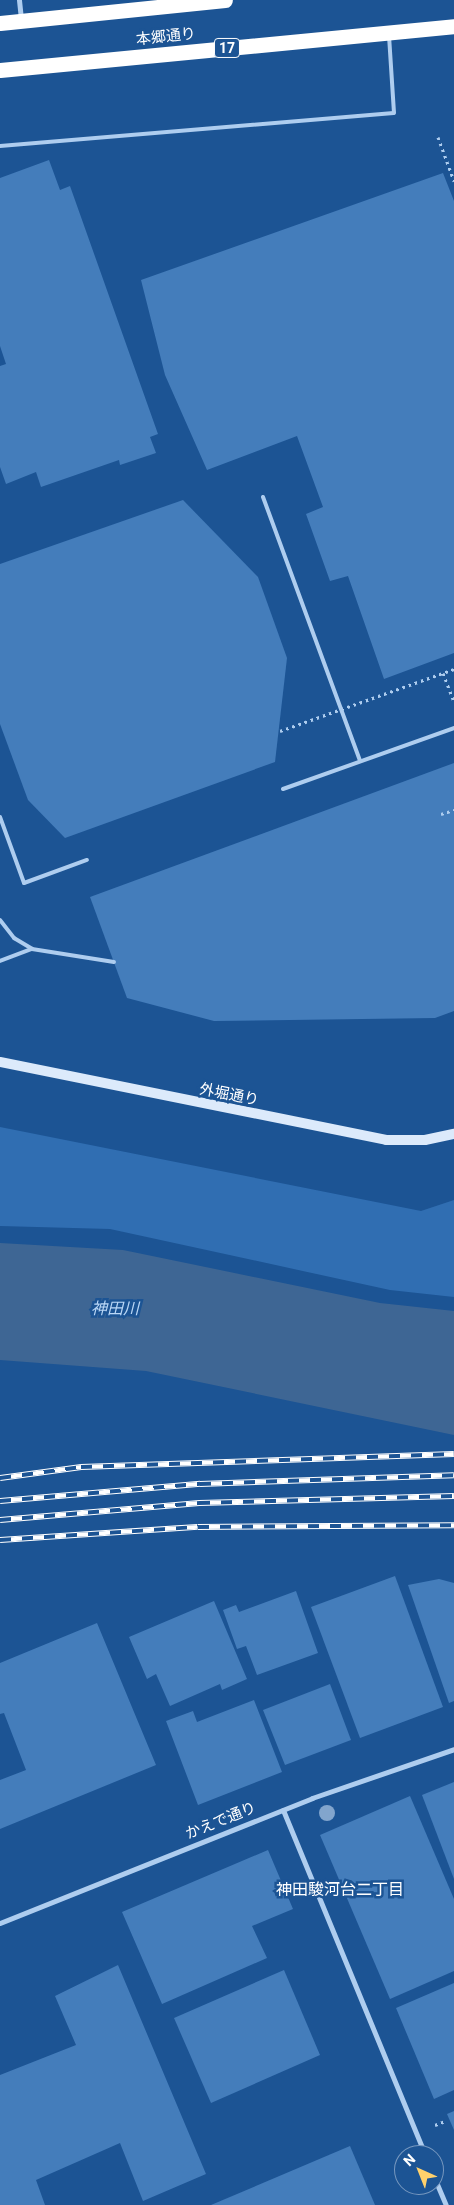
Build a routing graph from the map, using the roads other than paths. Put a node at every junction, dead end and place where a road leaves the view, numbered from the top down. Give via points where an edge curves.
1 (19, 0) edge
2 (225, 0) edge
3 (21, 20) junction
4 (0, 23) edge
5 (454, 26) edge
6 (389, 33) junction
7 (0, 70) edge
8 (0, 146) edge
9 (263, 498) dead end
10 (454, 728) edge
11 (360, 761) junction
12 (282, 789) dead end
13 (0, 816) edge
14 (87, 860) dead end
15 (0, 920) edge
16 (32, 949) junction
17 (0, 961) edge
18 (114, 962) dead end
19 (0, 1062) edge
20 (454, 1134) edge
21 (454, 1749) edge
22 (283, 1810) junction
23 (0, 1923) edge
24 (421, 2145) edge

1 - 3 street
2 - 3 highway, 本郷通り
3 - 4 highway, 本郷通り
5 - 6 highway, 本郷通り / 17
6 - 7 highway, 本郷通り / 17
6 - 8 lane via 394,113
9 - 11 lane
10 - 11 lane
11 - 12 lane
13 - 14 lane via 24,883
15 - 16 lane via 14,938
16 - 17 lane
16 - 18 lane
19 - 20 main road, 外堀通り via 386,1140 426,1140
21 - 22 street, かえで通り
22 - 23 street, かえで通り
22 - 24 street

